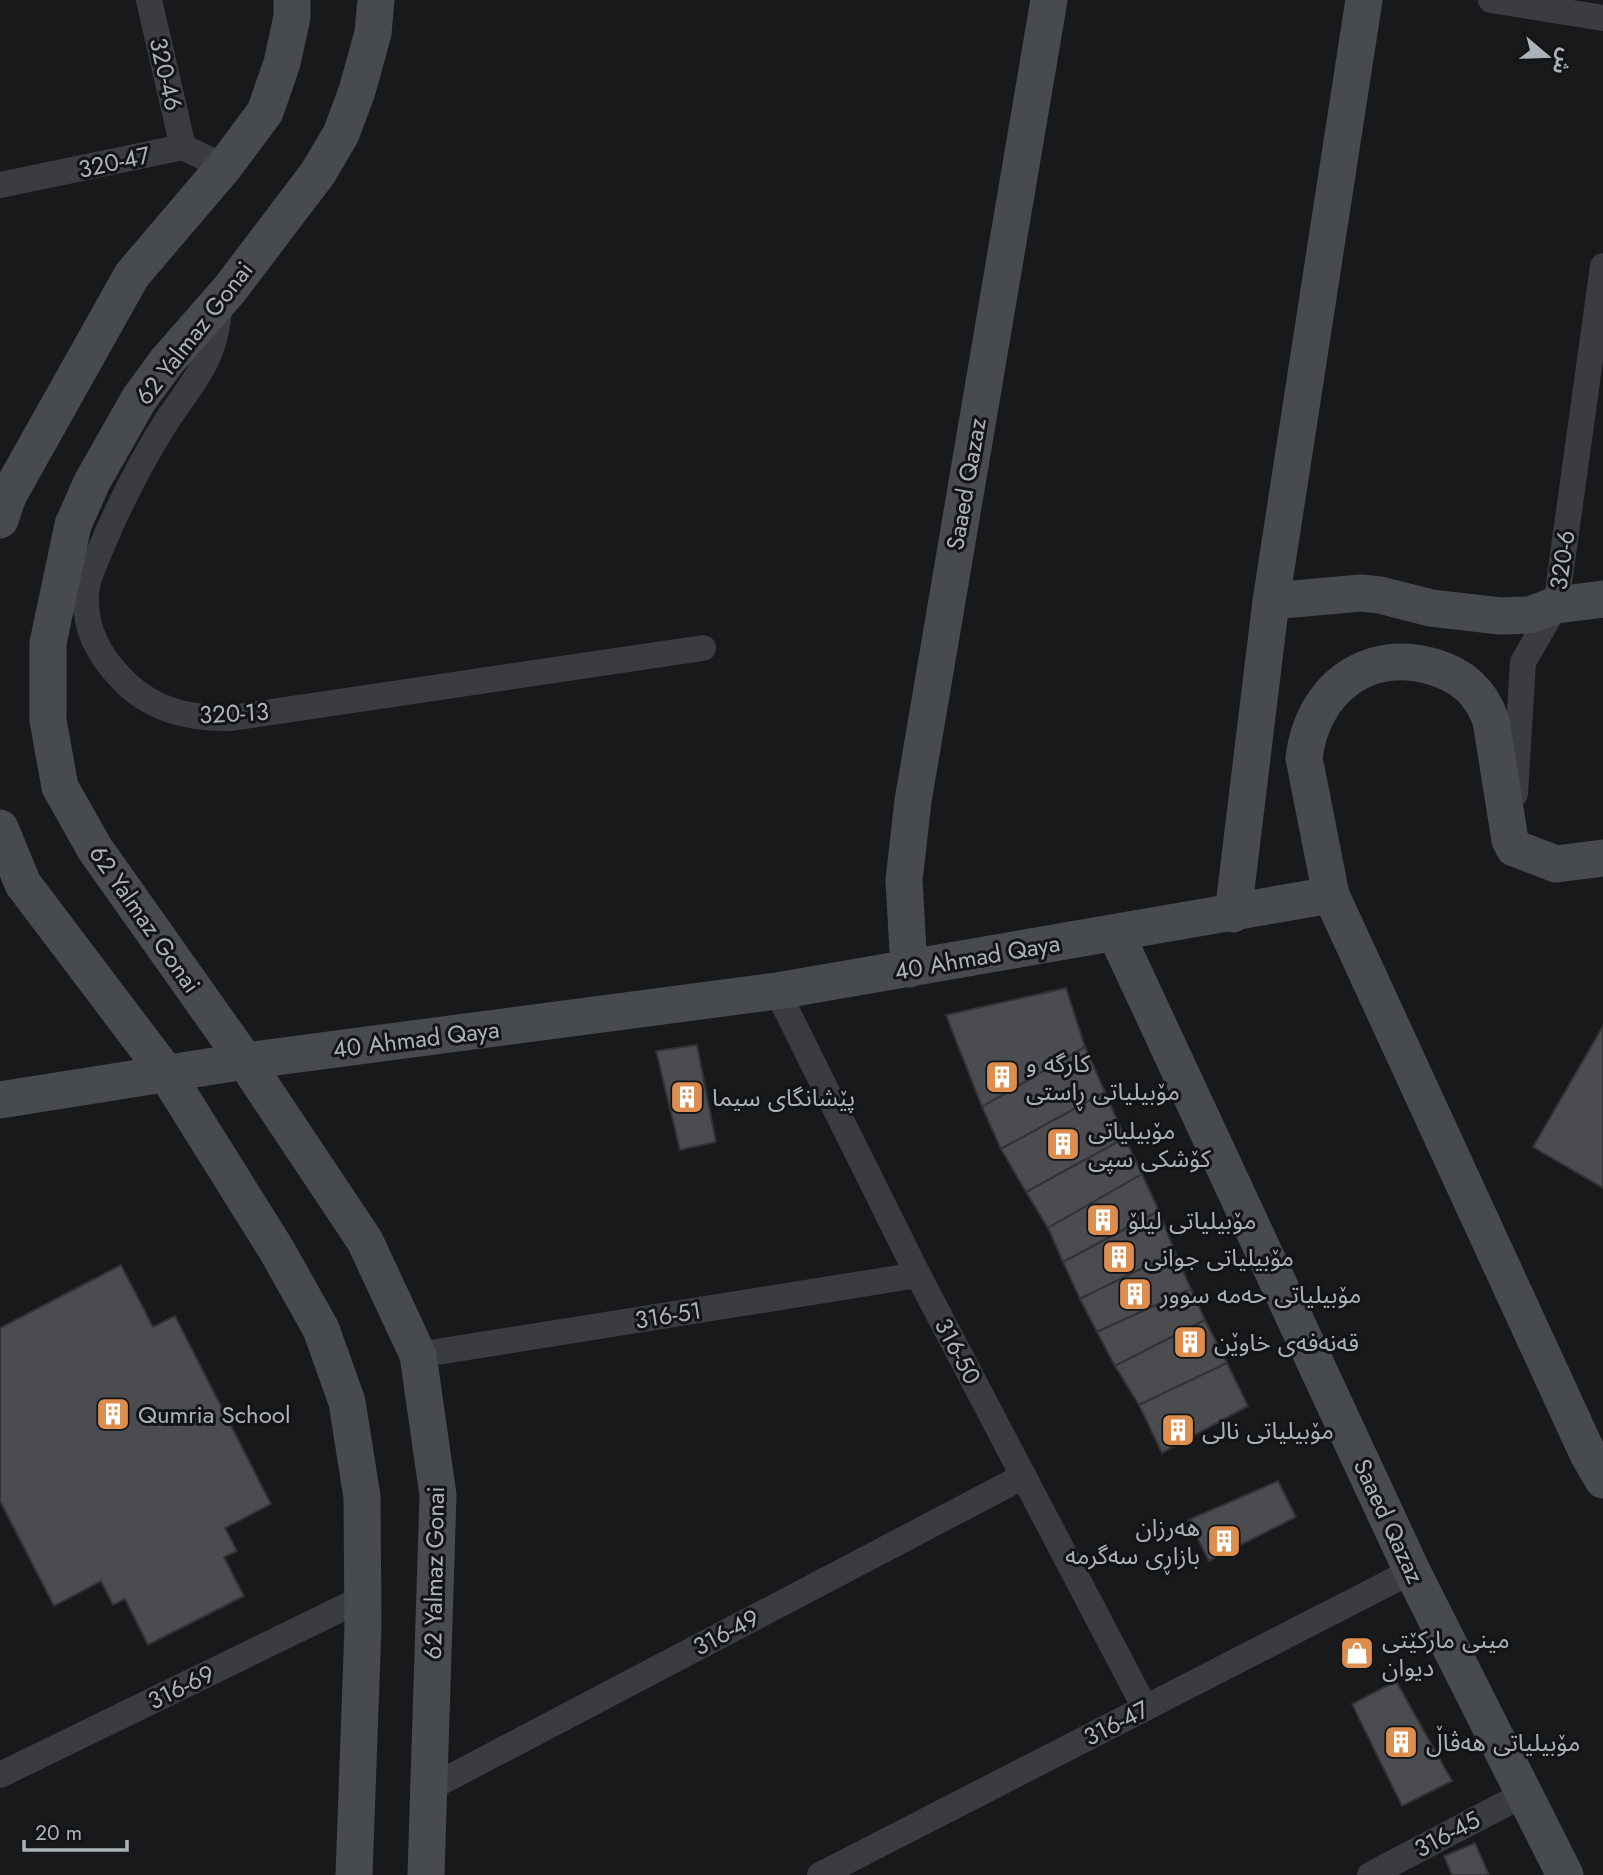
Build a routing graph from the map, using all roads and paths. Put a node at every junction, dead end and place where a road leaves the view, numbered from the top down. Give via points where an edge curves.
1 (149, 0) edge
2 (292, 0) edge
3 (376, 0) edge
4 (1049, 0) edge
5 (1364, 0) edge
6 (1491, 0) edge
7 (1603, 18) edge
8 (183, 147) junction
9 (224, 167) junction
10 (0, 185) edge
11 (1603, 265) edge
12 (230, 289) junction
13 (0, 520) edge
14 (1603, 599) edge
15 (1271, 601) junction
16 (1556, 605) junction
17 (703, 648) dead end
18 (0, 828) edge
19 (1514, 848) junction
20 (1603, 858) edge
21 (1331, 895) junction
22 (1233, 914) junction
23 (1116, 934) junction
24 (909, 969) junction
25 (777, 991) junction
26 (245, 1061) junction
27 (166, 1073) junction
28 (0, 1100) edge
29 (918, 1275) junction
30 (418, 1355) junction
31 (1024, 1476) junction
32 (1603, 1480) edge
33 (1412, 1571) junction
34 (363, 1598) junction
35 (1145, 1708) junction
36 (0, 1775) edge
37 (428, 1789) junction
38 (1524, 1794) junction
39 (354, 1875) edge
40 (426, 1875) edge
41 (820, 1875) edge
42 (1370, 1875) edge
43 (1565, 1875) edge

1 - 8 street, 320-46
2 - 9 street via 282,63 265,112
3 - 12 street, 62 Yalmaz Gonai via 373,33 341,134 318,173
4 - 24 street, Saaed Qazaz via 913,800 904,880
5 - 15 street
6 - 7 street
8 - 9 street, 320-47
8 - 10 street, 320-47
9 - 13 street via 132,275 8,496
11 - 16 street, 320-6
12 - 17 street, 320-13 via 218,310 216,331 202,368 146,455 87,585 89,628 108,665 128,686 176,713 231,718
12 - 26 street, 62 Yalmaz Gonai via 139,399 73,525 48,643 48,720 60,787 95,849
14 - 16 street
15 - 16 street via 1380,594 1431,608 1500,616 1530,615
15 - 22 street
16 - 19 street, 320-6 via 1523,662
18 - 27 street via 23,884
19 - 20 street via 1556,864
19 - 21 street via 1491,721 1479,696 1460,678 1416,662 1377,665 1332,692 1306,737 1304,758
21 - 22 street, 40 Ahmad Qaya
21 - 32 street
22 - 23 street, 40 Ahmad Qaya
23 - 24 street, 40 Ahmad Qaya
23 - 33 street, Saaed Qazaz
24 - 25 street, 40 Ahmad Qaya
25 - 26 street, 40 Ahmad Qaya
25 - 29 street, 316-50
26 - 27 street, 40 Ahmad Qaya
26 - 30 street, 62 Yalmaz Gonai via 365,1241
27 - 28 street, 40 Ahmad Qaya
27 - 34 street via 321,1329 347,1402 362,1497
29 - 30 street, 316-51
29 - 31 street, 316-50
30 - 37 street, 62 Yalmaz Gonai via 438,1495
31 - 35 street, 316-50
31 - 37 street, 316-49
33 - 35 street, 316-47
33 - 38 street, Saaed Qazaz
34 - 36 street, 316-69
34 - 39 street
35 - 41 street, 316-47
37 - 40 street, 62 Yalmaz Gonai
38 - 42 street, 316-45
38 - 43 street, Saaed Qazaz

